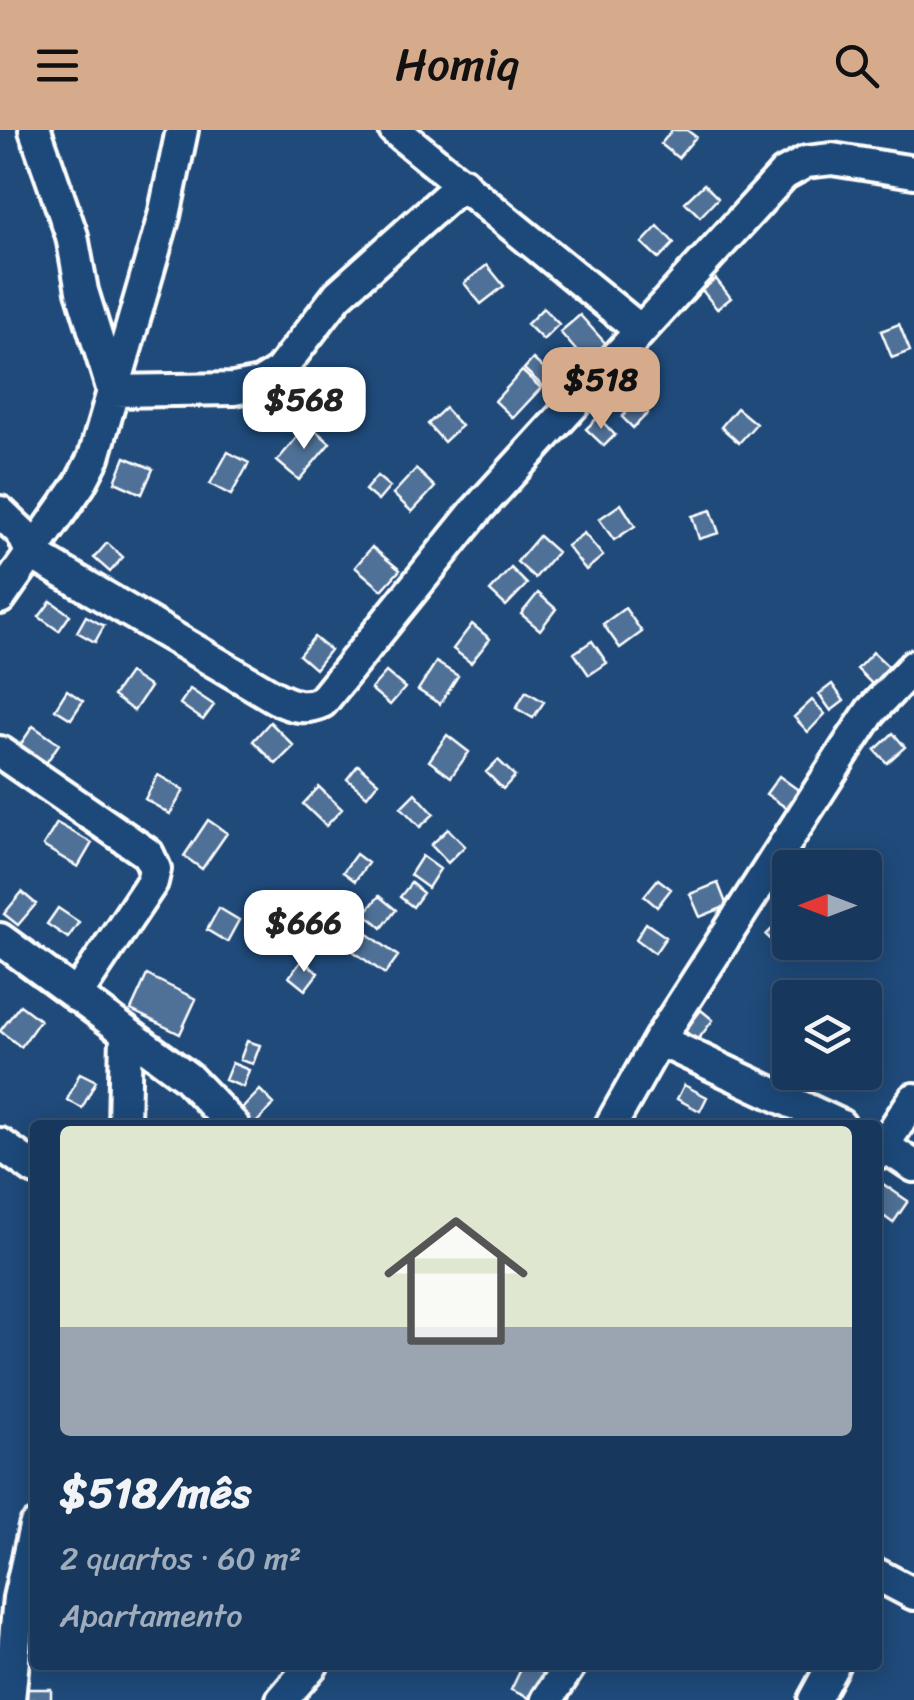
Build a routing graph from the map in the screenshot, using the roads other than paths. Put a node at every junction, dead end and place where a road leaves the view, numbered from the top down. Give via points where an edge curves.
1 (35, 130) edge
2 (182, 130) edge
3 (394, 130) edge
4 (914, 172) edge
5 (462, 183) junction
6 (640, 330) junction
7 (113, 391) junction
8 (0, 512) edge
9 (32, 554) junction
10 (0, 598) edge
11 (914, 666) edge
12 (0, 752) edge
13 (0, 939) edge
14 (76, 996) junction
15 (126, 1034) junction
16 (659, 1040) junction
17 (914, 1100) edge
18 (124, 1120) edge
19 (229, 1120) edge
20 (614, 1120) edge
21 (829, 1120) edge
22 (882, 1143) edge
23 (0, 1144) edge
24 (882, 1149) edge
25 (30, 1165) edge
26 (914, 1166) edge
27 (30, 1534) edge
28 (14, 1555) edge
29 (882, 1581) edge
30 (914, 1594) edge
31 (308, 1670) edge
32 (567, 1670) edge
33 (831, 1670) edge
34 (9, 1700) edge
35 (282, 1700) edge
36 (547, 1700) edge
37 (814, 1700) edge

1 - 7 street via 72,236
2 - 7 street
3 - 5 street
4 - 6 street via 832,159 784,174
5 - 6 street
5 - 7 street via 338,295 279,372 260,384
6 - 9 street via 475,512 322,702 311,707 276,698
7 - 9 street via 87,470
8 - 9 street
9 - 10 street
11 - 16 street via 847,746
12 - 14 street via 148,854 155,869
13 - 14 street
14 - 15 street
15 - 18 street
15 - 19 street via 187,1077
16 - 20 street
16 - 21 street
17 - 22 street
23 - 25 street
24 - 26 street
27 - 28 street
28 - 34 street via 19,1598
29 - 30 street
31 - 35 street
32 - 36 street
33 - 37 street

